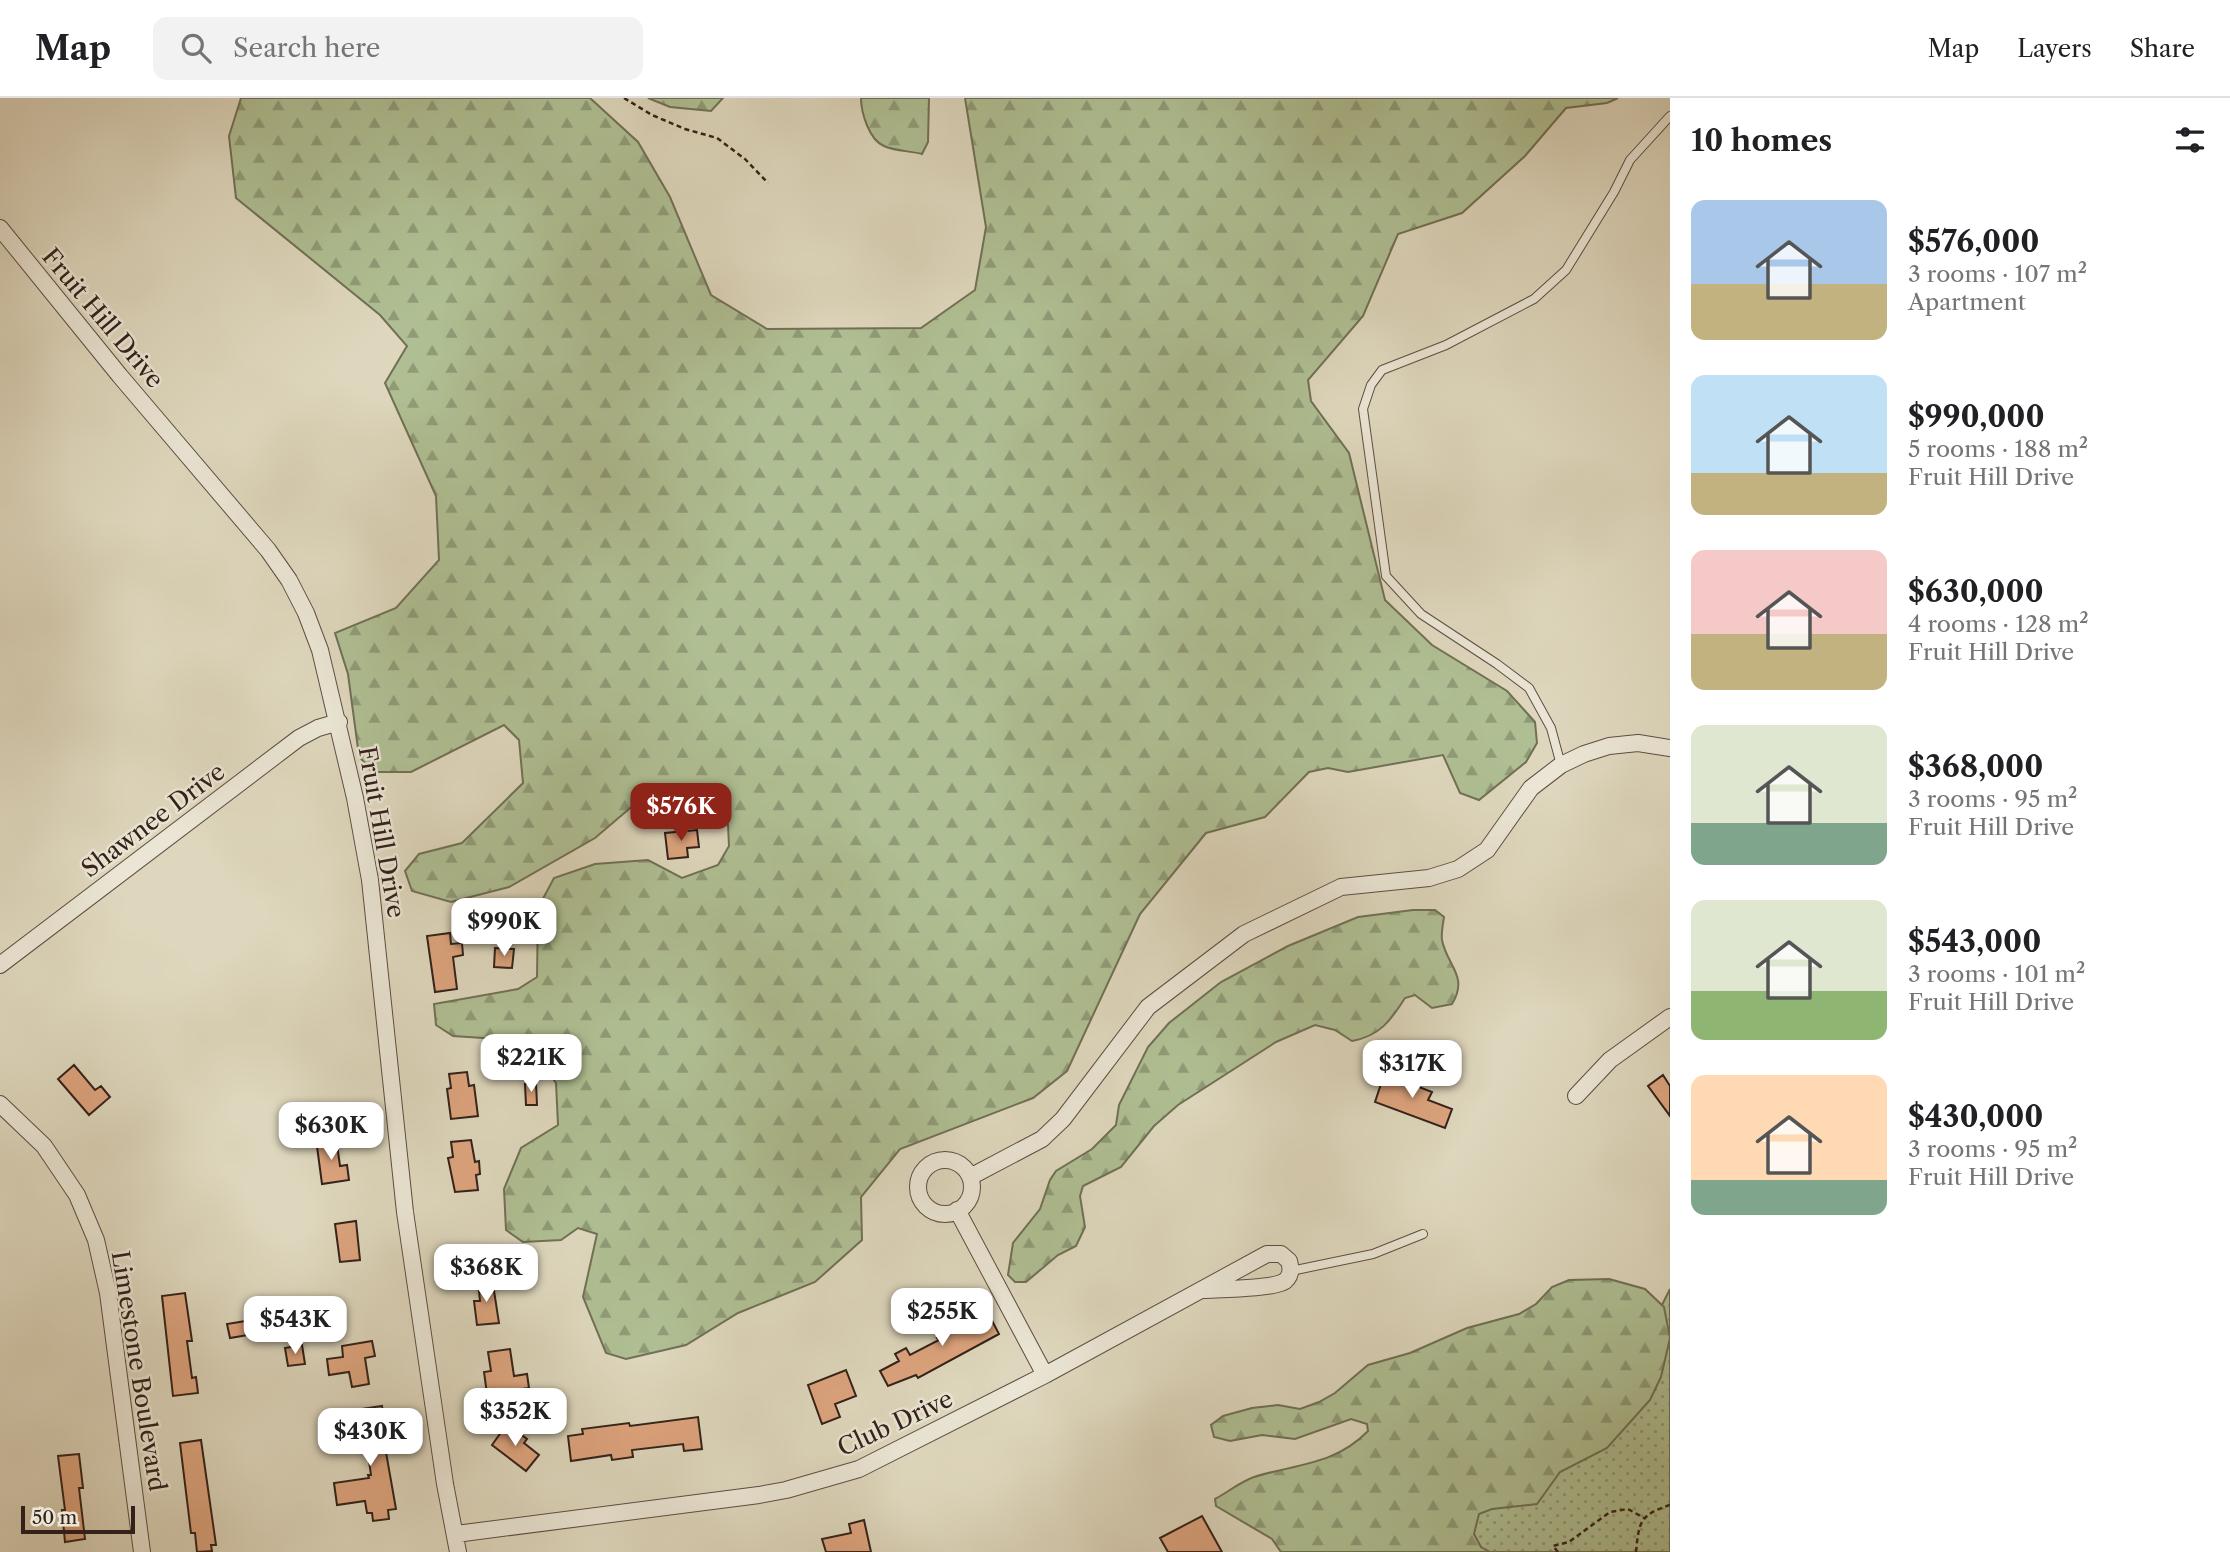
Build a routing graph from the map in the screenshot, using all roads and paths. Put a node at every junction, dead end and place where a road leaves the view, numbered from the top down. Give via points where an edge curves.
1 (624, 98) edge
2 (1670, 116) edge
3 (768, 183) dead end
4 (0, 228) edge
5 (339, 722) junction
6 (1670, 748) edge
7 (1561, 765) junction
8 (0, 965) edge
9 (1670, 1017) edge
10 (1576, 1096) dead end
11 (0, 1104) edge
12 (970, 1177) junction
13 (957, 1210) junction
14 (1423, 1234) dead end
15 (1291, 1271) junction
16 (1203, 1290) junction
17 (1045, 1375) junction
18 (1670, 1505) edge
19 (1644, 1518) junction
20 (456, 1534) junction
21 (142, 1552) edge
22 (458, 1552) edge
23 (1558, 1552) edge
24 (1636, 1552) edge

1 - 3 path via 652,116 717,138
2 - 7 lane via 1630,160 1566,270 1534,299 1446,345 1382,370 1363,409 1386,576 1421,614 1529,688 1551,728
4 - 5 street, Fruit Hill Drive via 289,580 320,650
5 - 8 street, Shawnee Drive via 299,738
5 - 20 street, Fruit Hill Drive via 370,880 405,1212
6 - 7 street via 1638,743 1609,746
7 - 12 street via 1531,788 1488,850 1458,869 1429,878 1341,887 1244,934 1148,1007 1063,1119 1042,1139
9 - 10 street via 1610,1060
11 - 21 street, Limestone Boulevard via 44,1146 77,1195 96,1240 108,1293
12 - 13 street via 970,1195
12 - 13 street via 949,1160 931,1163 920,1176 923,1202 939,1213
13 - 17 street
14 - 15 lane via 1373,1254
15 - 16 street, Club Drive via 1275,1285
15 - 16 street, Club Drive via 1289,1261 1280,1254 1267,1254
16 - 17 street, Club Drive
17 - 20 street, Club Drive via 859,1469 786,1490
18 - 19 path
19 - 23 path via 1628,1509 1610,1512 1569,1542 1553,1546
19 - 24 path via 1638,1525
20 - 22 street, Fruit Hill Drive

